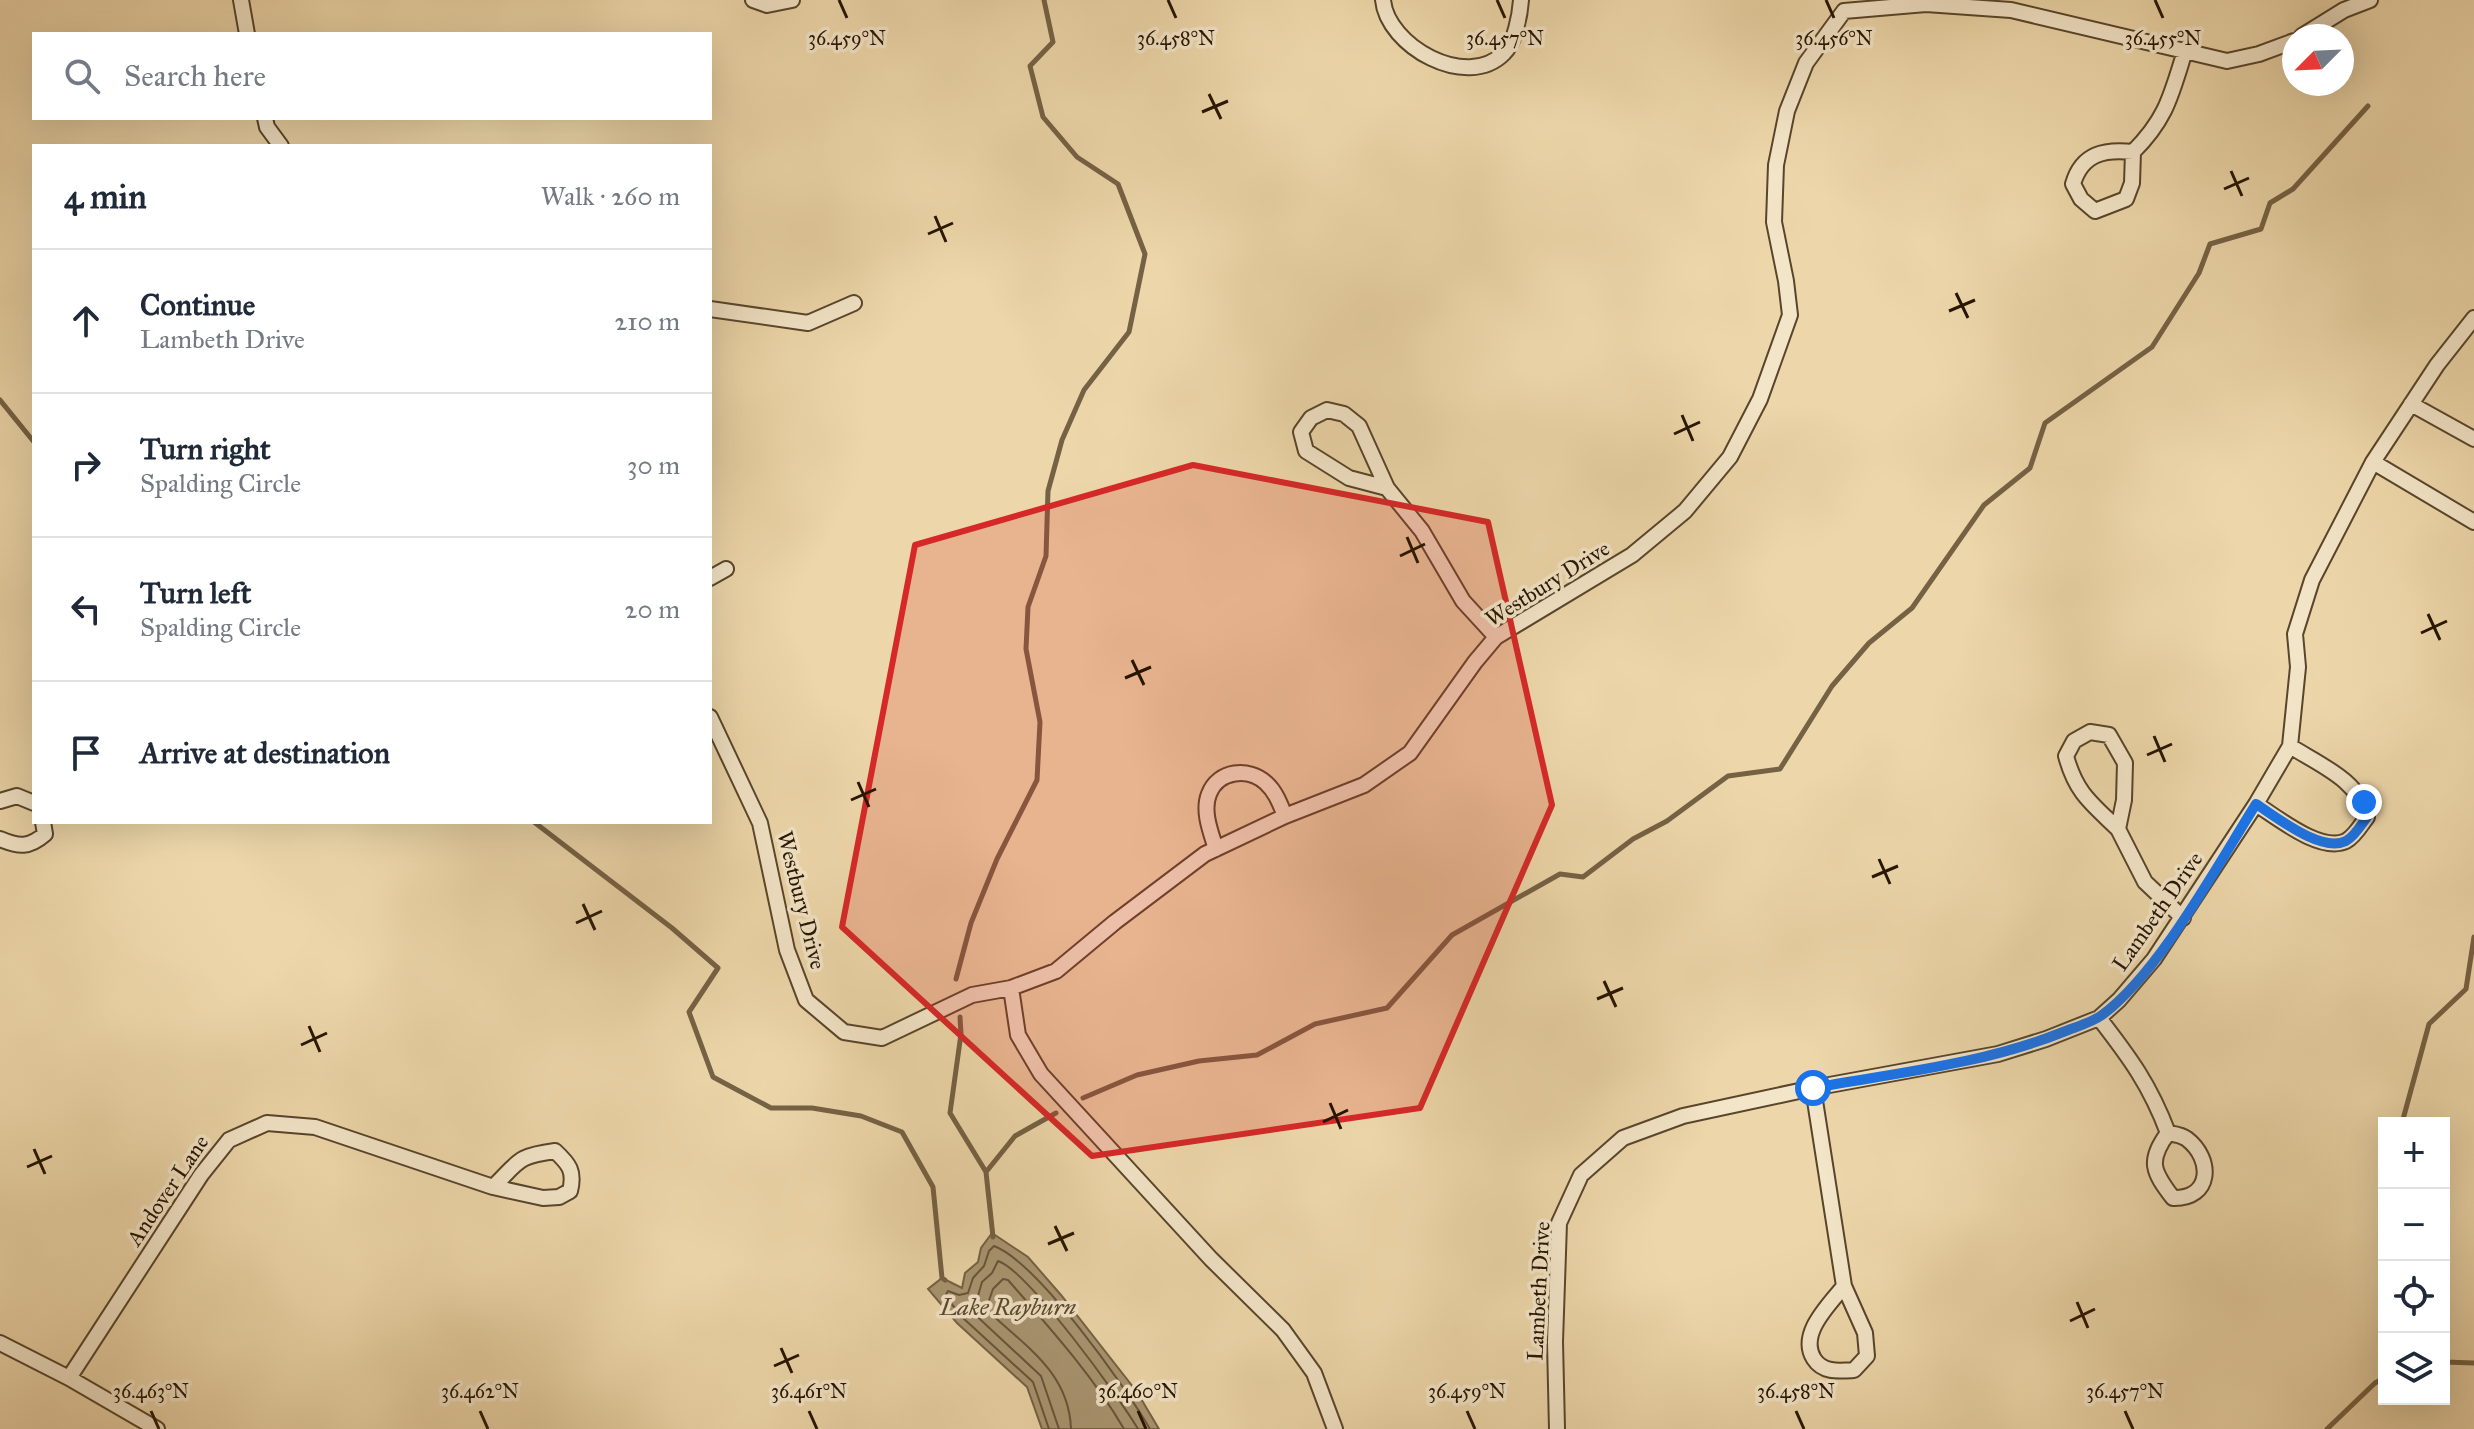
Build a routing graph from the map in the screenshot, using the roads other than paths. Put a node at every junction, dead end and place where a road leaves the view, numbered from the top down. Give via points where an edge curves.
1 (241, 0) edge
2 (753, 0) edge
3 (792, 0) edge
4 (1383, 0) edge
5 (1521, 0) edge
6 (2370, 0) edge
7 (1841, 5) edge
8 (2321, 24) edge
9 (247, 32) edge
10 (2282, 45) edge
11 (2185, 51) junction
12 (265, 120) edge
13 (280, 144) edge
14 (2133, 152) junction
15 (854, 303) dead end
16 (712, 309) edge
17 (2474, 318) edge
18 (2411, 404) junction
19 (2474, 439) edge
20 (2373, 462) junction
21 (1387, 488) junction
22 (2474, 522) edge
23 (726, 569) dead end
24 (712, 577) edge
25 (1496, 637) junction
26 (712, 721) edge
27 (2290, 746) junction
28 (0, 801) edge
29 (32, 802) edge
30 (2256, 804) junction
31 (1285, 816) junction
32 (43, 824) edge
33 (2118, 829) junction
34 (0, 839) edge
35 (1216, 849) junction
36 (2183, 918) junction
37 (1011, 988) junction
38 (2099, 1018) junction
39 (1813, 1088) junction
40 (2168, 1133) junction
41 (493, 1187) junction
42 (1844, 1286) junction
43 (0, 1343) edge
44 (69, 1378) junction
45 (157, 1429) edge
46 (1335, 1429) edge
47 (1557, 1429) edge

1 - 9 street
2 - 3 street via 767,5
4 - 5 street via 1399,35 1444,65 1476,68 1505,53
6 - 8 street
7 - 11 street, Westbury Drive via 2011,10
7 - 25 street, Westbury Drive via 1806,63 1787,111 1776,165 1774,222 1790,315 1760,399 1730,457 1685,511 1632,555
10 - 11 street, Westbury Drive via 2227,61
11 - 14 street via 2167,108
12 - 13 street
14 - 14 street via 2112,150 2077,169 2073,184 2095,211 2126,199
15 - 16 street via 808,323
17 - 18 street, Lambeth Drive
18 - 19 street
18 - 20 street, Lambeth Drive
20 - 22 street
20 - 27 street, Lambeth Drive via 2312,580 2295,634 2298,667
21 - 21 street via 1359,426 1344,414 1327,410 1311,418 1301,432 1306,451 1349,478
21 - 25 street via 1422,531 1463,601
23 - 24 street
25 - 31 street, Westbury Drive via 1410,753 1364,785
26 - 37 street, Westbury Drive via 760,823 787,950 806,1000 844,1032 882,1038 972,995
27 - 30 street, Lambeth Drive
27 - 30 street via 2356,790 2367,817 2348,840 2333,845
28 - 29 street via 17,796
30 - 36 street, Lambeth Drive
31 - 35 street, Westbury Drive
31 - 35 street via 1265,781 1240,772 1228,775 1208,795 1207,816
32 - 34 street via 45,834 34,843 20,846
33 - 33 street via 2125,763 2109,735 2090,732 2074,741 2066,756 2072,779
33 - 36 street via 2145,882
35 - 37 street, Westbury Drive via 1056,971
36 - 38 street, Lambeth Drive via 2146,970
37 - 46 street via 1018,1035 1041,1074 1283,1330 1314,1373
38 - 39 street, Lambeth Drive via 1998,1054
38 - 40 street via 2136,1067
39 - 42 street
39 - 47 street, Lambeth Drive via 1683,1116 1623,1138 1581,1175 1559,1223
40 - 40 street via 2156,1149 2154,1164 2173,1198 2188,1198 2206,1176 2200,1155 2185,1137
41 - 41 street, Andover Lane via 517,1160 535,1153 555,1151 574,1176 570,1191 559,1197
41 - 44 street, Andover Lane via 315,1127 267,1123 229,1140
42 - 42 street via 1810,1333 1809,1351 1817,1364 1833,1372 1854,1370 1867,1356 1865,1333
43 - 44 street
44 - 45 street

